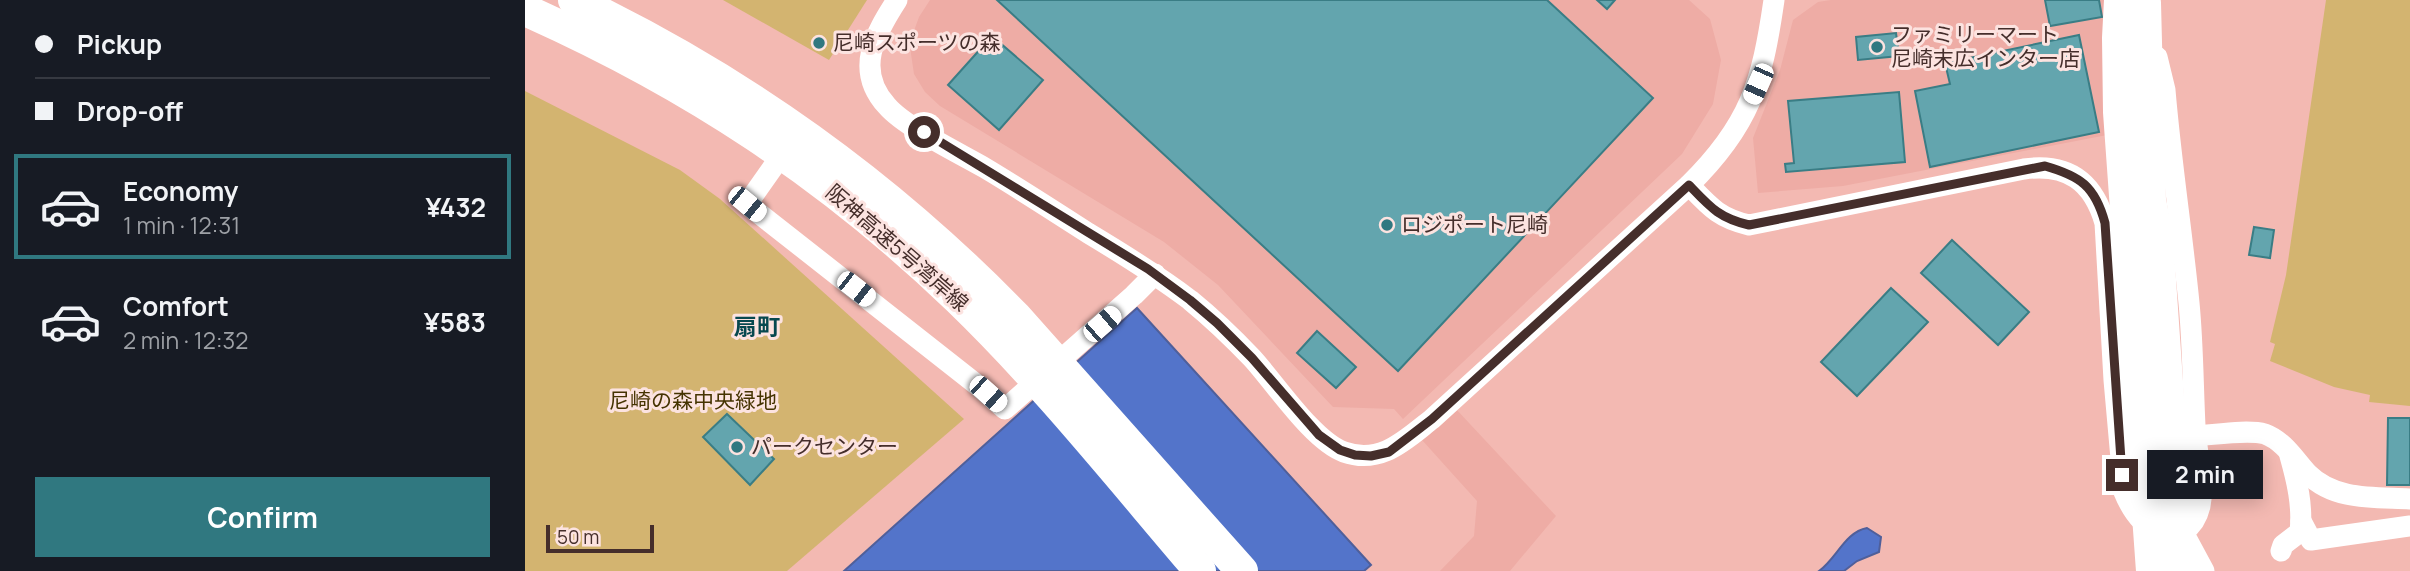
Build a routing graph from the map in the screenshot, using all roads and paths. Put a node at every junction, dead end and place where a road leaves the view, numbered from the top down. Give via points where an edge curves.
1 (574, 0) edge
2 (897, 0) edge
3 (1774, 0) edge
4 (2137, 1) edge
5 (525, 10) edge
6 (1689, 185) junction
7 (2142, 237) junction
8 (1155, 274) junction
9 (1069, 353) junction
10 (2139, 397) junction
11 (2195, 436) junction
12 (2288, 450) junction
13 (2358, 496) junction
14 (2410, 499) edge
15 (2301, 521) junction
16 (2401, 527) edge
17 (2173, 533) junction
18 (2281, 551) dead end
19 (1200, 571) edge
20 (1242, 571) edge
21 (2136, 571) edge
22 (2151, 571) edge
23 (2167, 571) edge
24 (2180, 571) edge
25 (2186, 571) edge
26 (2204, 571) edge

1 - 20 highway, 阪神高速5号湾岸線 via 734,87 908,214 1024,326
2 - 8 street via 870,55 875,88 886,106
3 - 6 street via 1764,64 1738,128 1719,156
4 - 7 highway via 2150,200
4 - 7 highway via 2118,38 2119,112
4 - 11 street via 2165,90 2189,305
5 - 19 highway, 阪神高速5号湾岸線 via 716,108 852,206 919,262 1001,344
6 - 8 street via 1432,419 1389,452 1371,456 1355,455 1328,443 1217,323
6 - 17 street via 1719,215 1749,225 2045,166 2079,179 2099,204 2105,223 2124,492 2130,508 2144,523
7 - 10 highway
7 - 23 highway
7 - 24 highway
8 - 9 street
9 - 9 street via 1005,409 747,204 793,139
10 - 21 highway
10 - 22 highway
11 - 12 street via 2263,433
11 - 17 street via 2200,503 2191,525
12 - 13 street via 2310,476 2347,496
12 - 15 street
13 - 14 street
13 - 16 street via 2383,508
15 - 16 street via 2311,540
15 - 18 street via 2300,532
17 - 25 street
17 - 26 street

